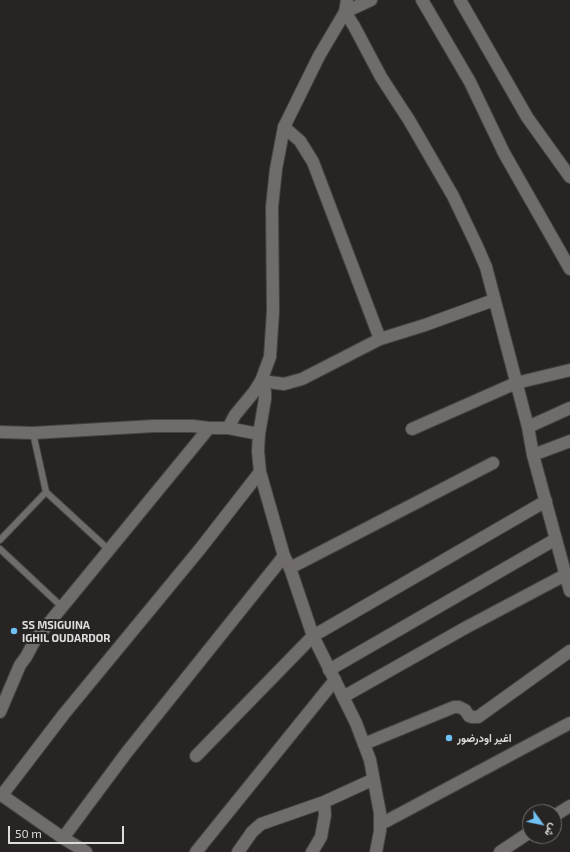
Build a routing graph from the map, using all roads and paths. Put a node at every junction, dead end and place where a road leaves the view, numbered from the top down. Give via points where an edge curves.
1 (348, 0) edge
2 (371, 0) edge
3 (422, 0) edge
4 (460, 0) edge
5 (345, 12) junction
6 (284, 127) junction
7 (570, 177) edge
8 (570, 269) edge
9 (494, 300) junction
10 (380, 338) junction
11 (570, 370) edge
12 (261, 381) junction
13 (516, 383) junction
14 (570, 408) edge
15 (209, 428) junction
16 (228, 428) junction
17 (528, 428) junction
18 (412, 429) dead end
19 (0, 432) edge
20 (33, 433) junction
21 (259, 434) junction
22 (570, 441) edge
23 (533, 455) junction
24 (493, 462) dead end
25 (260, 472) junction
26 (46, 492) junction
27 (546, 501) junction
28 (556, 539) junction
29 (0, 540) edge
30 (0, 549) edge
31 (109, 550) junction
32 (284, 556) junction
33 (290, 568) junction
34 (565, 575) junction
35 (570, 591) edge
36 (62, 607) junction
37 (313, 636) junction
38 (570, 651) edge
39 (332, 675) junction
40 (343, 697) junction
41 (0, 712) edge
42 (570, 723) edge
43 (364, 744) junction
44 (196, 756) dead end
45 (372, 780) junction
46 (1, 794) edge
47 (324, 802) junction
48 (380, 824) junction
49 (522, 837) edge
50 (63, 838) junction
51 (86, 852) edge
52 (196, 852) edge
53 (238, 852) edge
54 (312, 852) edge
55 (376, 852) edge
56 (500, 852) edge

1 - 5 street
2 - 5 street
3 - 8 street via 466,75 504,153
4 - 7 street via 527,117
5 - 6 street via 319,56
5 - 9 street via 380,77 409,120 453,196 486,267
6 - 10 street via 300,141 313,162
6 - 12 street via 272,207 273,311 270,356
9 - 10 street
9 - 13 street
10 - 12 street via 302,379 284,384
11 - 13 street
12 - 16 street
12 - 21 street via 265,399
13 - 17 street
13 - 18 street
14 - 17 street
15 - 16 street
15 - 20 street via 154,426
15 - 31 street
16 - 21 street
17 - 23 street
19 - 20 street
20 - 26 lane
21 - 25 street
22 - 23 street
23 - 27 street
24 - 33 street
25 - 32 street
25 - 46 street
26 - 29 lane
26 - 31 lane
27 - 28 street
27 - 37 street
28 - 34 street
28 - 39 street
30 - 36 lane
31 - 36 street
32 - 33 street
32 - 50 street via 127,752
33 - 37 street
34 - 35 street
34 - 40 street
36 - 41 street via 35,640 20,665
37 - 39 street
37 - 44 street
38 - 43 street via 478,717 469,716 466,710 454,707
39 - 40 street
39 - 52 street
40 - 43 street
42 - 48 street
43 - 45 street via 370,760
45 - 47 street
45 - 48 street
46 - 50 street
47 - 53 street via 261,824
47 - 54 street via 325,815 321,837
48 - 55 street
49 - 56 street
50 - 51 street

